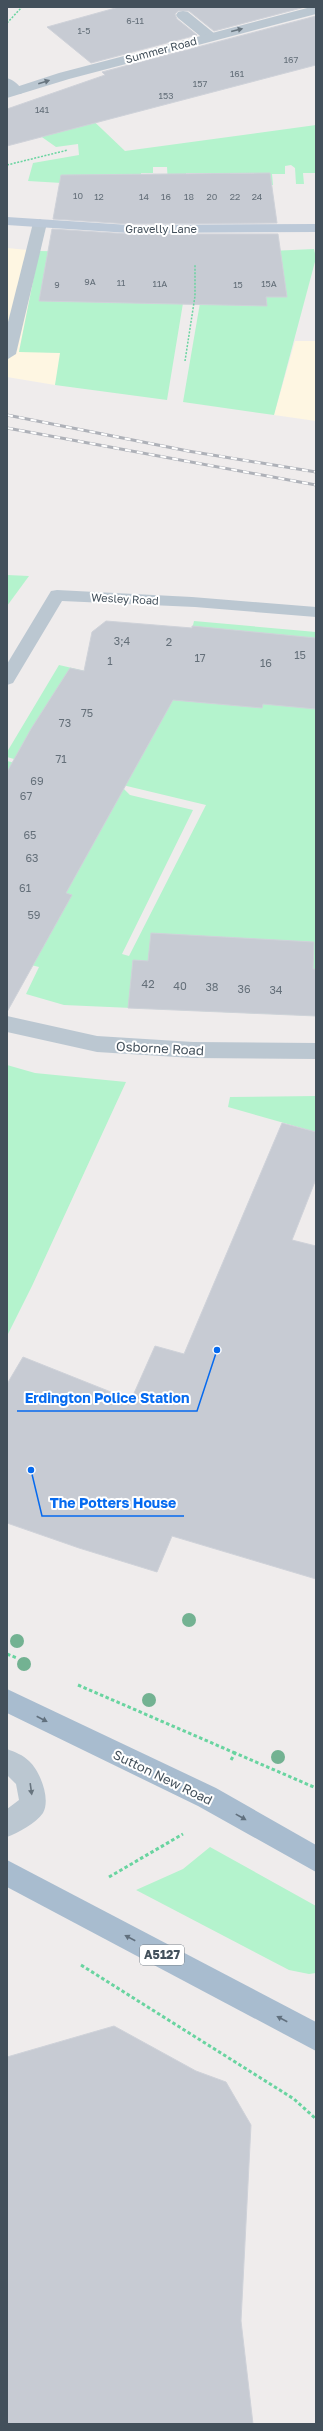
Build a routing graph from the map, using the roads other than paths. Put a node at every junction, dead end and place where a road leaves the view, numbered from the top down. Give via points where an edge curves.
1 (316, 10) edge
2 (183, 14) dead end
3 (210, 37) junction
4 (10, 89) edge
5 (7, 221) edge
6 (40, 223) junction
7 (316, 228) edge
8 (8, 354) edge
9 (316, 612) edge
10 (7, 679) edge
11 (7, 1024) edge
12 (316, 1051) edge
13 (7, 1701) edge
14 (7, 1761) edge
15 (7, 1825) edge
16 (316, 1859) edge
17 (7, 1873) edge
18 (316, 2037) edge

3 -> 1 street, Summer Road
2 - 3 street
4 -> 3 street, Summer Road
5 - 6 main road, Gravelly Lane
6 - 7 main road, Gravelly Lane via 129,229
6 - 8 street
9 - 10 street, Wesley Road via 197,602 57,595
11 - 12 street, Osborne Road via 97,1044 193,1050
13 -> 16 main road, Sutton New Road via 207,1797
14 -> 15 street via 14,1764 30,1780 33,1805
18 -> 17 main road, A5127

